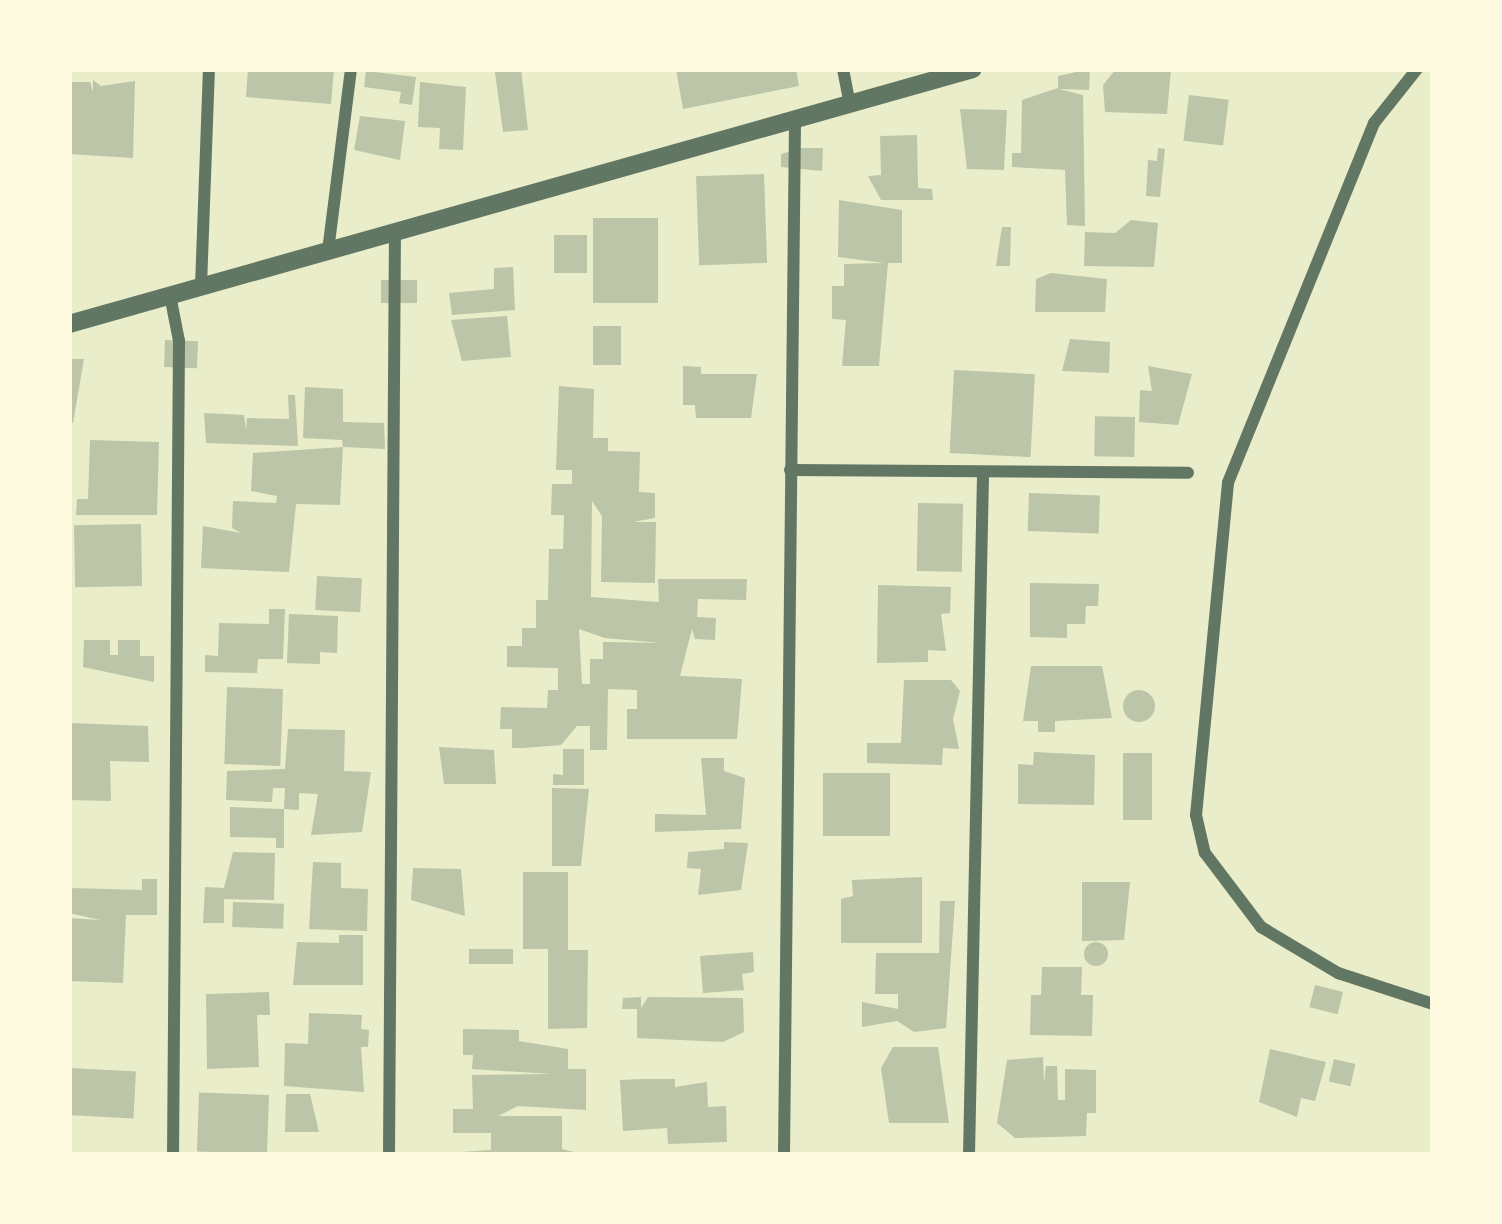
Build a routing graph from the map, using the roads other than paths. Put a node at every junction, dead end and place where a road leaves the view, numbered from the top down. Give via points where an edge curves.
1 (209, 69) edge
2 (351, 69) edge
3 (843, 69) edge
4 (973, 69) edge
5 (1417, 69) edge
6 (850, 104) junction
7 (795, 119) junction
8 (394, 234) junction
9 (328, 251) junction
10 (201, 286) junction
11 (170, 295) junction
12 (69, 323) edge
13 (790, 470) junction
14 (983, 473) junction
15 (1188, 473) dead end
16 (1433, 1004) edge
17 (173, 1155) edge
18 (389, 1155) edge
19 (784, 1155) edge
20 (969, 1155) edge

1 - 10 street
2 - 9 street
3 - 6 street
4 - 6 street
5 - 16 street via 1374,123 1228,483 1196,815 1205,854 1261,927 1354,980
6 - 7 street
7 - 8 street
7 - 13 street
8 - 9 street
8 - 18 street
9 - 10 street
10 - 11 street
11 - 12 street
11 - 17 street via 179,341
13 - 14 street
13 - 19 street
14 - 15 street
14 - 20 street

